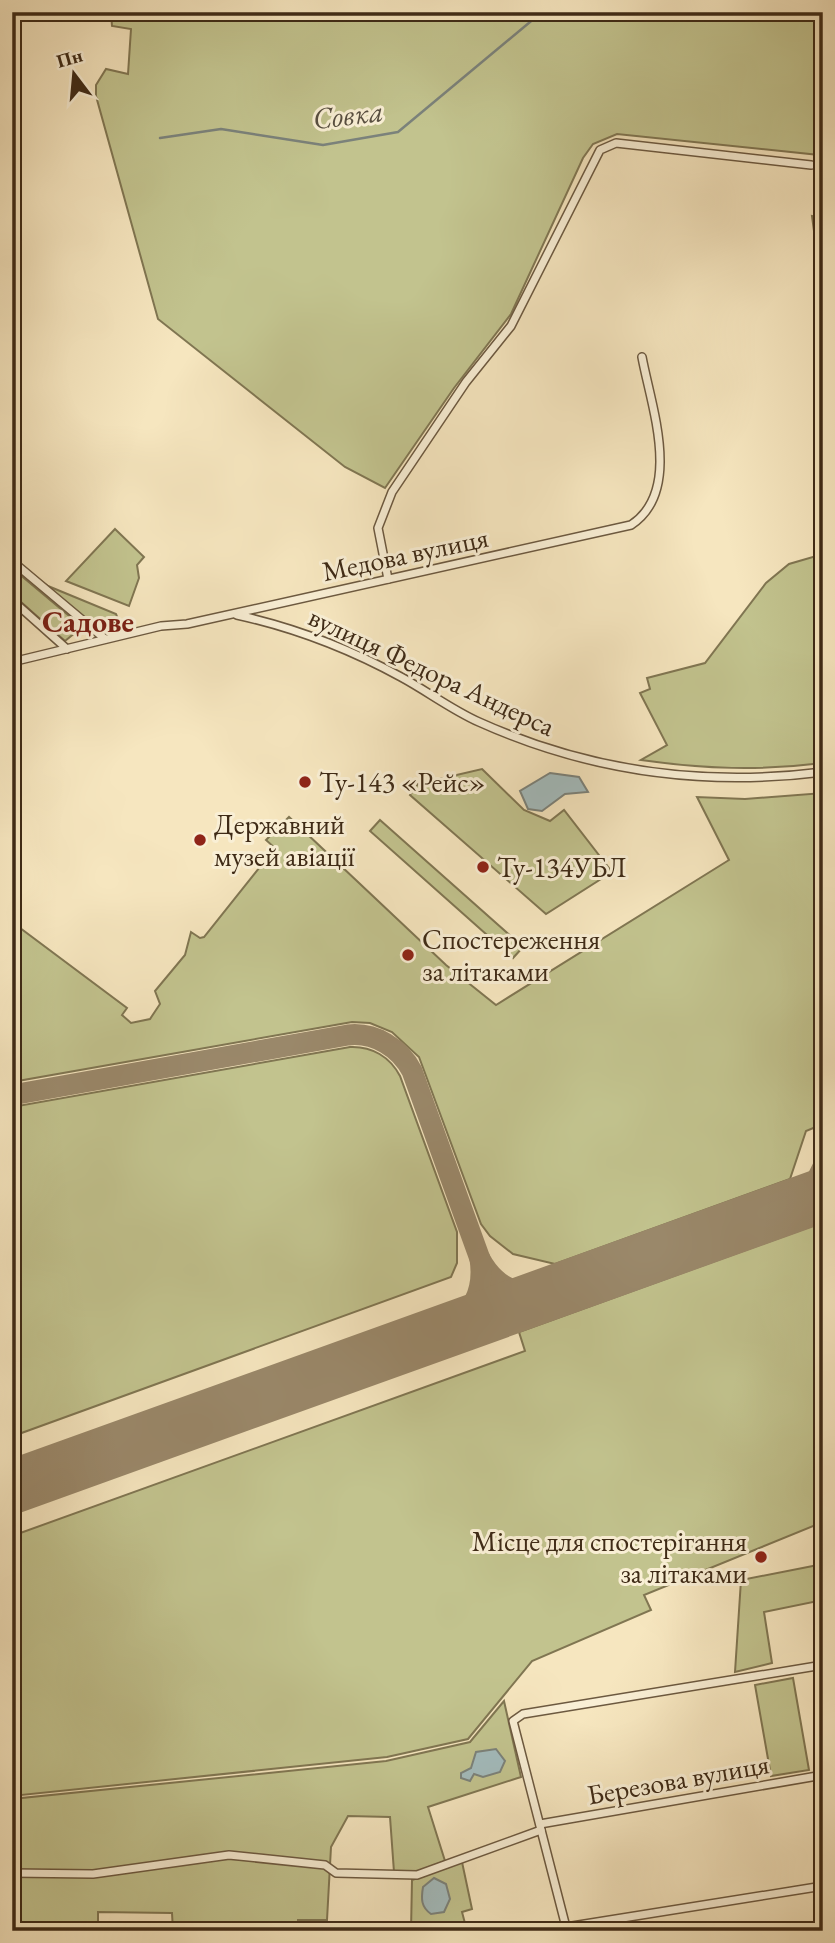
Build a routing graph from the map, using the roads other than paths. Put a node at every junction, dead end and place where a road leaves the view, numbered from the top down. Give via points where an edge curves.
1 (811, 165) dead end
2 (642, 357) dead end
3 (12, 561) edge
4 (388, 579) junction
5 (12, 600) edge
6 (233, 614) junction
7 (105, 639) junction
8 (67, 649) junction
9 (12, 662) edge
10 (823, 772) edge
11 (823, 1665) edge
12 (823, 1775) edge
13 (540, 1827) junction
14 (12, 1872) edge
15 (823, 1886) edge
16 (566, 1929) edge

1 - 4 street via 616,143 600,150 511,326 466,382 392,492 377,528
2 - 4 street, Медова вулиця via 661,463 650,506 640,519 620,530
3 - 7 street
4 - 6 street, Медова вулиця
5 - 8 street
6 - 7 street, Медова вулиця
6 - 10 street, вулиця Федора Андерса via 318,636 476,721 571,756 617,768 713,778
7 - 8 street, Медова вулиця
8 - 9 street, Медова вулиця
11 - 13 street via 523,1714 513,1721
12 - 13 street, Березова вулиця
13 - 14 street, Березова вулиця via 408,1876 336,1873 325,1865 229,1855 93,1874
13 - 16 street
15 - 16 street

